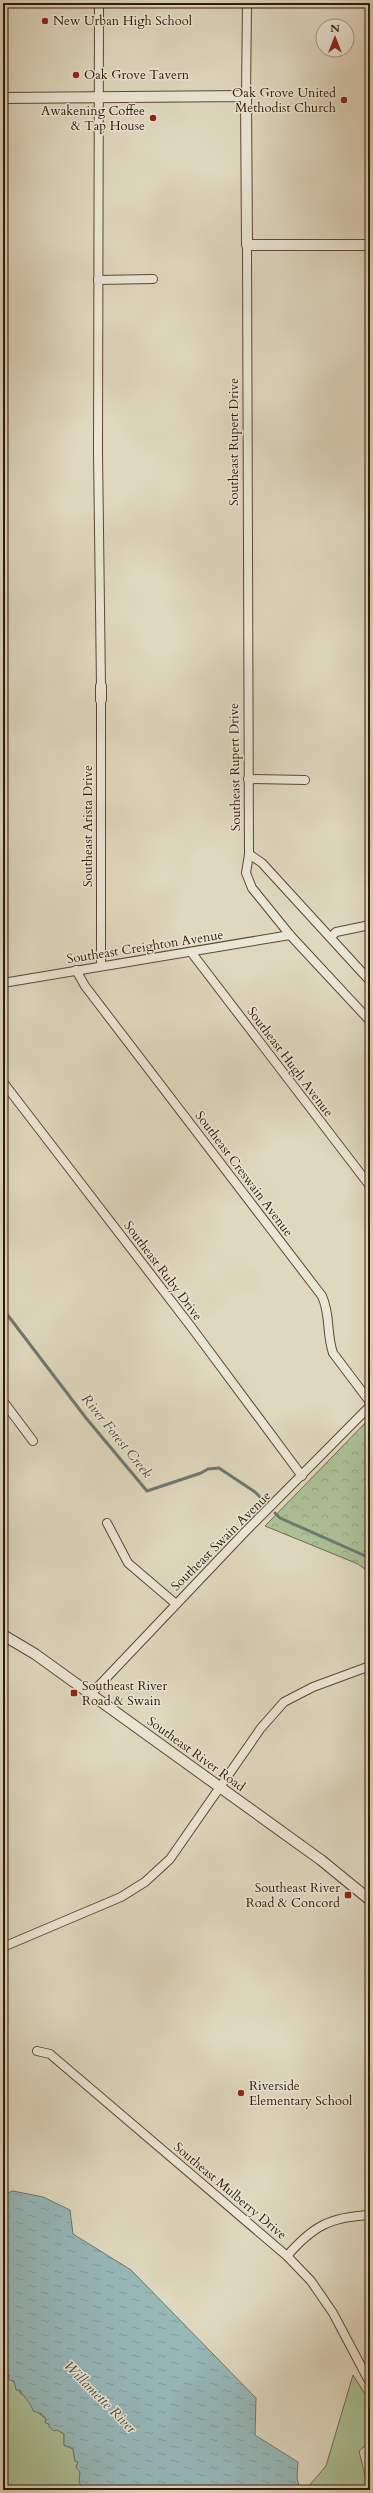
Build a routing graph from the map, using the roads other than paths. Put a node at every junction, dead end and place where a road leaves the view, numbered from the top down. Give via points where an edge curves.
1 (99, 3) edge
2 (247, 3) edge
3 (246, 96) junction
4 (100, 97) junction
5 (3, 98) edge
6 (247, 245) junction
7 (370, 245) edge
8 (98, 280) junction
9 (153, 280) dead end
10 (101, 686) joint
11 (101, 700) joint
12 (248, 779) junction
13 (305, 780) dead end
14 (249, 854) junction
15 (370, 925) edge
16 (290, 935) junction
17 (331, 937) junction
18 (191, 952) junction
19 (101, 965) junction
20 (76, 970) junction
21 (370, 981) edge
22 (3, 983) edge
23 (370, 1021) edge
24 (3, 1082) edge
25 (370, 1186) edge
26 (3, 1401) edge
27 (370, 1402) edge
28 (370, 1406) edge
29 (33, 1442) dead end
30 (302, 1476) junction
31 (107, 1523) dead end
32 (176, 1604) junction
33 (3, 1635) edge
34 (370, 1666) edge
35 (91, 1694) junction
36 (220, 1787) junction
37 (369, 1896) edge
38 (3, 1947) edge
39 (37, 2051) dead end
40 (370, 2215) edge
41 (287, 2256) junction
42 (370, 2383) edge

1 - 4 street
2 - 3 street, Southeast Rupert Drive
3 - 4 street
3 - 6 street, Southeast Rupert Drive
4 - 5 street
4 - 8 street
6 - 7 street
6 - 12 street, Southeast Rupert Drive
8 - 9 street
8 - 10 street
10 - 11 street, Southeast Arista Drive
11 - 19 street, Southeast Arista Drive
12 - 13 street
12 - 14 street, Southeast Rupert Drive
14 - 16 street, Southeast Rupert Drive via 246,873 248,882
14 - 17 street via 262,863
15 - 17 street via 336,932
16 - 18 street, Southeast Creighton Avenue
16 - 23 street
17 - 21 street
18 - 19 street, Southeast Creighton Avenue
18 - 25 street, Southeast Hugh Avenue
19 - 20 street, Southeast Creighton Avenue
20 - 22 street, Southeast Creighton Avenue
20 - 27 street, Southeast Creswain Avenue via 85,986 322,1296 328,1309 330,1344 333,1352
24 - 30 street, Southeast Ruby Drive
26 - 29 street
28 - 30 street, Southeast Swain Avenue
30 - 32 street, Southeast Swain Avenue
31 - 32 street via 128,1563
32 - 35 street, Southeast Swain Avenue
33 - 35 street, Southeast River Road via 35,1654
34 - 36 street via 313,1687 284,1702 261,1728
35 - 36 street, Southeast River Road
36 - 37 street, Southeast River Road
36 - 38 street via 170,1859 145,1882 121,1897
39 - 41 street, Southeast Mulberry Drive via 50,2054
40 - 41 street via 343,2217 319,2226 305,2235
41 - 42 street, Southeast Mulberry Drive via 311,2281 333,2313

